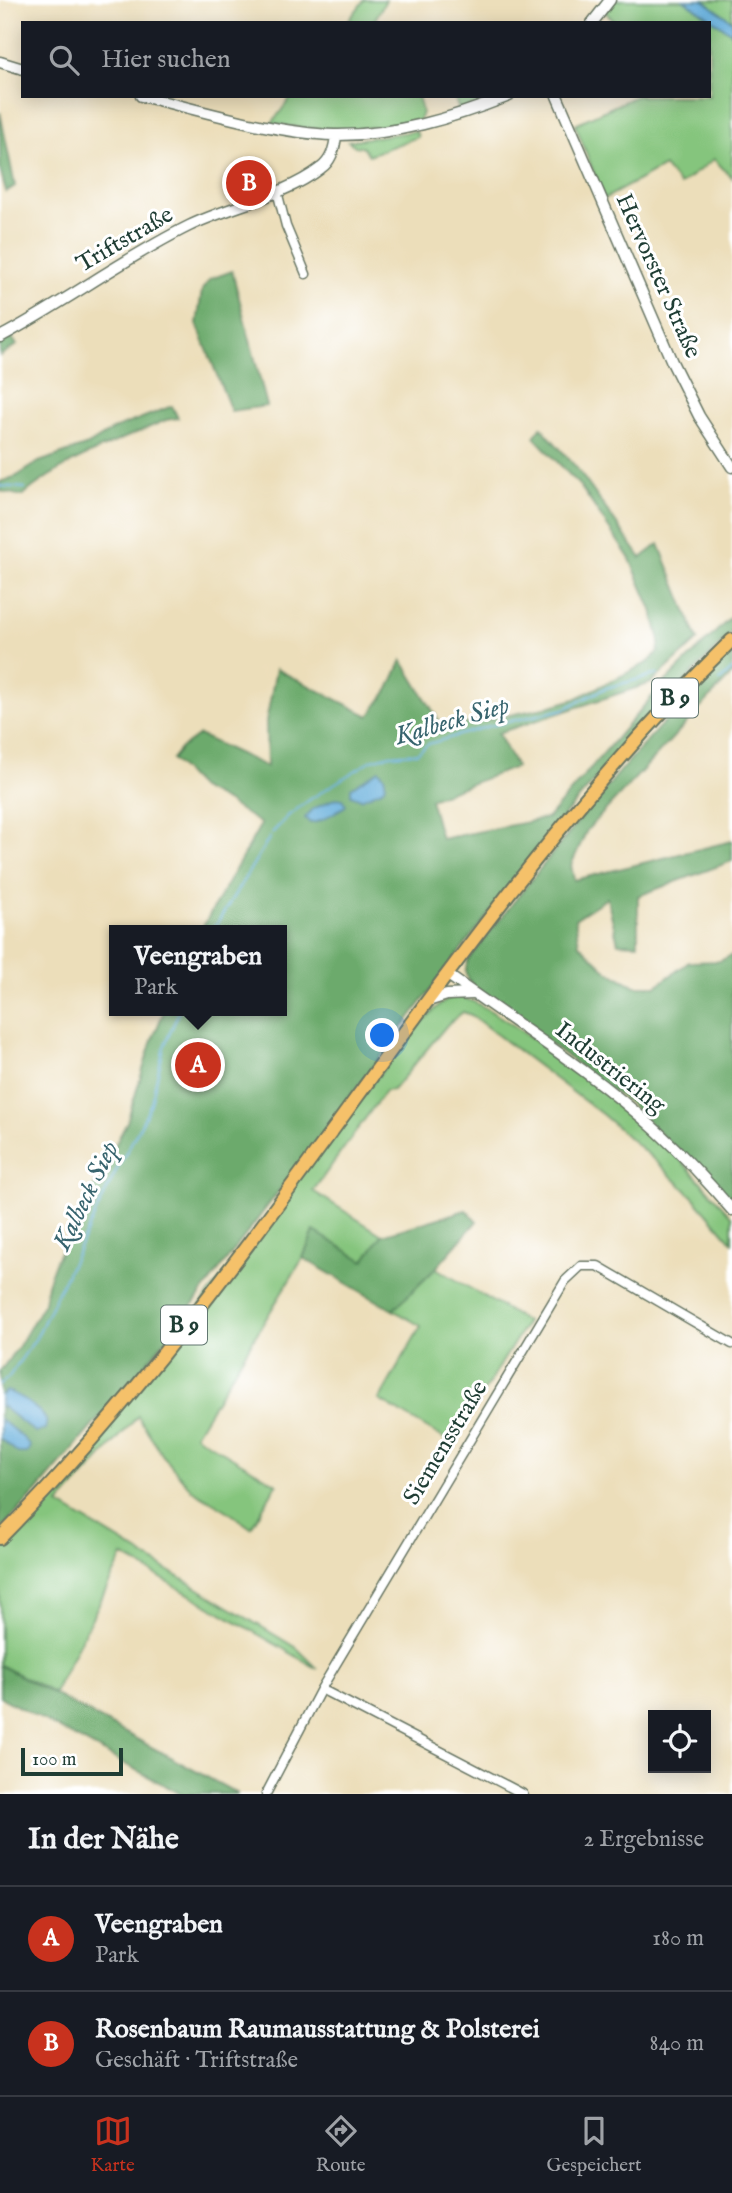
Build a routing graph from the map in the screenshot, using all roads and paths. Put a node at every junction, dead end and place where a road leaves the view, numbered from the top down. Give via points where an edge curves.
1 (610, 0) edge
2 (594, 21) edge
3 (0, 62) edge
4 (21, 68) edge
5 (150, 98) edge
6 (503, 98) edge
7 (558, 98) edge
8 (336, 135) junction
9 (277, 191) junction
10 (306, 274) dead end
11 (0, 337) edge
12 (732, 467) edge
13 (732, 640) edge
14 (448, 975) junction
15 (474, 994) junction
16 (428, 1001) junction
17 (732, 1210) edge
18 (732, 1344) edge
19 (0, 1538) edge
20 (321, 1689) junction
21 (266, 1794) edge
22 (523, 1794) edge

1 - 2 street
3 - 4 street
5 - 8 street via 302,132
6 - 8 street via 431,123
7 - 12 street, Hervorster Straße via 672,362
8 - 9 street, Triftstraße via 325,166
9 - 10 street
9 - 11 street, Triftstraße via 189,226
13 - 14 main road, B 9 via 619,758
14 - 15 street, Industriering
14 - 16 main road, B 9
15 - 16 street
15 - 17 street, Industriering via 631,1109
16 - 19 main road, B 9 via 154,1363 74,1460
18 - 20 street, Siemensstraße via 598,1266 581,1266 565,1281
20 - 21 street, Siemensstraße
20 - 22 street

